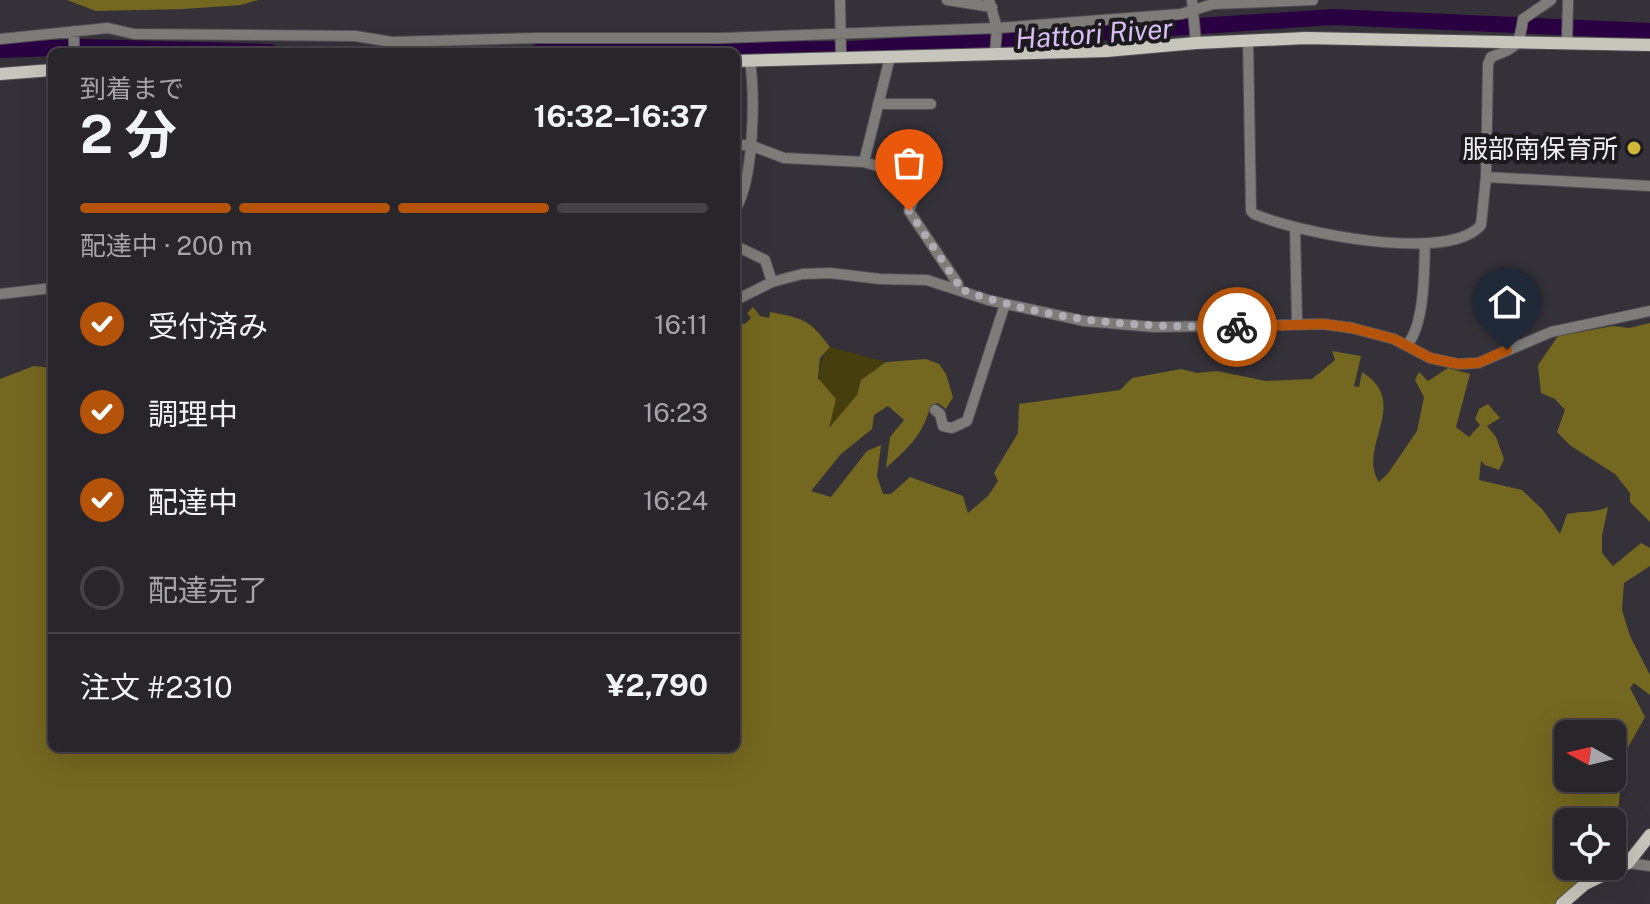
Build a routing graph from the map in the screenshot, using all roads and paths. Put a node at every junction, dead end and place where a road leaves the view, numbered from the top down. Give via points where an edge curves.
1 (840, 0) edge
2 (947, 0) edge
3 (1313, 0) edge
4 (1551, 0) edge
5 (1568, 0) edge
6 (990, 4) edge
7 (1194, 10) edge
8 (996, 30) junction
9 (74, 33) junction
10 (842, 34) junction
11 (537, 38) junction
12 (1520, 38) junction
13 (0, 39) edge
14 (1567, 39) junction
15 (1195, 40) junction
16 (1248, 40) junction
17 (1650, 45) edge
18 (74, 48) edge
19 (537, 48) edge
20 (996, 51) junction
21 (841, 56) junction
22 (890, 57) junction
23 (740, 61) edge
24 (750, 61) junction
25 (48, 70) edge
26 (0, 74) edge
27 (878, 104) junction
28 (931, 104) dead end
29 (740, 145) edge
30 (750, 145) junction
31 (864, 162) junction
32 (1486, 177) junction
33 (1650, 186) edge
34 (740, 202) edge
35 (1295, 227) junction
36 (1425, 244) junction
37 (740, 248) edge
38 (772, 282) junction
39 (48, 288) edge
40 (957, 288) junction
41 (0, 294) edge
42 (740, 298) edge
43 (1005, 304) junction
44 (1650, 311) edge
45 (1297, 324) junction
46 (1408, 344) junction
47 (935, 410) dead end
48 (1650, 835) edge
49 (1628, 863) junction
50 (1650, 866) edge
51 (1562, 904) edge

1 - 10 street
2 - 6 street
3 - 7 street via 1213,4
4 - 12 street via 1523,19
5 - 14 street
6 - 8 street
7 - 8 street
7 - 15 street
8 - 10 street
8 - 20 street
9 - 11 street via 108,28 134,34 355,36 392,42
9 - 13 street
9 - 18 street
10 - 11 street
10 - 21 street
11 - 19 street
12 - 14 main road
12 - 16 main road
12 - 32 street via 1488,64
14 - 17 main road
15 - 16 main road
15 - 20 main road via 1106,51
16 - 35 street via 1251,211
20 - 22 main road
21 - 22 main road
21 - 24 main road
22 - 27 street
23 - 24 main road
24 - 30 street
25 - 26 main road
27 - 28 street
27 - 31 street
29 - 30 street
30 - 31 street via 784,158
30 - 34 street via 750,173
31 - 40 street via 894,171 917,187 909,211
32 - 33 street
32 - 36 street via 1476,232
35 - 36 street
35 - 45 street
36 - 46 street via 1422,291
37 - 38 street via 765,260
38 - 40 street via 830,273 927,280
38 - 42 street
39 - 41 street
40 - 43 street
43 - 45 street via 1084,321 1154,327
43 - 47 street via 967,421 943,426
44 - 46 street via 1551,332 1478,363 1430,358
45 - 46 street via 1352,328
48 - 49 main road
49 - 50 street
49 - 51 main road via 1585,884

